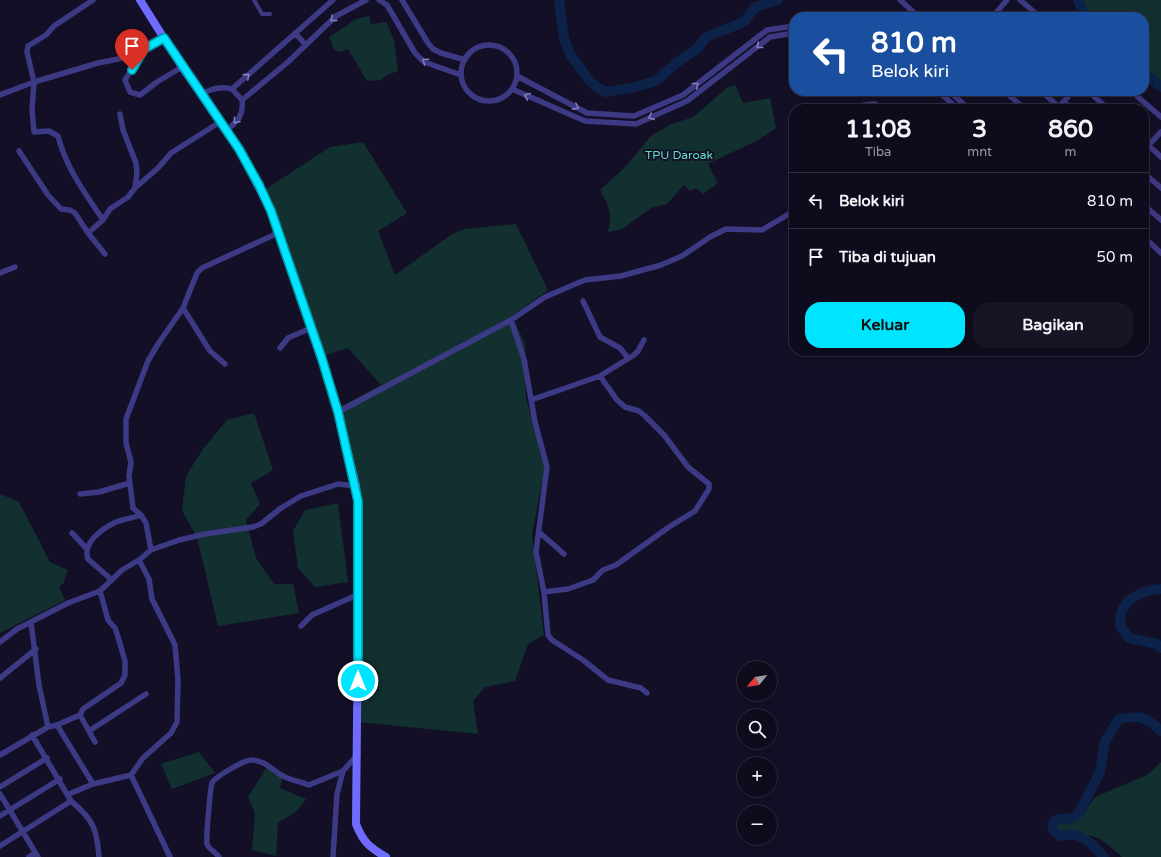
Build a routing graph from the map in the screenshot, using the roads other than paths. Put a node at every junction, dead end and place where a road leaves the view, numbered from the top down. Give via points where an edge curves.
1 (93, 0) edge
2 (140, 0) edge
3 (254, 0) edge
4 (332, 0) edge
5 (366, 0) edge
6 (379, 0) edge
7 (402, 0) edge
8 (900, 0) edge
9 (1007, 0) edge
10 (1020, 0) edge
11 (914, 12) edge
12 (1000, 12) edge
13 (1034, 12) edge
14 (270, 14) dead end
15 (789, 27) edge
16 (295, 33) junction
17 (789, 34) edge
18 (164, 38) junction
19 (305, 44) junction
20 (144, 49) junction
21 (465, 60) junction
22 (182, 67) junction
23 (461, 75) junction
24 (517, 76) junction
25 (34, 82) junction
26 (232, 89) junction
27 (512, 89) junction
28 (0, 95) edge
29 (201, 95) junction
30 (944, 96) edge
31 (955, 96) edge
32 (1010, 96) edge
33 (1046, 96) edge
34 (1069, 96) edge
35 (1094, 96) edge
36 (1137, 96) edge
37 (242, 100) junction
38 (1064, 102) joint
39 (952, 104) edge
40 (963, 104) edge
41 (1019, 104) edge
42 (1054, 104) edge
43 (1066, 104) edge
44 (1102, 104) edge
45 (1146, 104) edge
46 (1149, 107) edge
47 (120, 114) dead end
48 (1161, 117) edge
49 (220, 122) junction
50 (226, 132) junction
51 (1161, 132) edge
52 (1149, 141) edge
53 (1149, 146) edge
54 (19, 151) dead end
55 (1161, 157) edge
56 (1149, 177) edge
57 (135, 188) junction
58 (1161, 188) edge
59 (1149, 209) edge
60 (789, 213) edge
61 (103, 220) junction
62 (1161, 220) edge
63 (88, 232) junction
64 (278, 233) junction
65 (1149, 242) edge
66 (1161, 252) edge
67 (105, 254) dead end
68 (15, 266) dead end
69 (0, 273) edge
70 (583, 301) dead end
71 (183, 308) junction
72 (511, 320) junction
73 (311, 328) junction
74 (644, 340) dead end
75 (280, 348) dead end
76 (628, 358) junction
77 (225, 364) dead end
78 (600, 376) junction
79 (531, 400) junction
80 (338, 412) junction
81 (130, 483) junction
82 (356, 486) junction
83 (80, 494) dead end
84 (141, 515) junction
85 (539, 532) junction
86 (72, 533) dead end
87 (87, 549) junction
88 (151, 550) junction
89 (564, 554) dead end
90 (139, 560) junction
91 (112, 580) junction
92 (100, 591) junction
93 (544, 592) junction
94 (359, 594) junction
95 (32, 622) junction
96 (302, 626) dead end
97 (0, 642) edge
98 (36, 649) junction
99 (0, 678) edge
100 (647, 693) dead end
101 (146, 694) dead end
102 (80, 715) junction
103 (57, 725) junction
104 (48, 727) junction
105 (90, 731) junction
106 (32, 735) junction
107 (96, 742) dead end
108 (358, 754) junction
109 (0, 755) edge
110 (47, 758) junction
111 (342, 771) junction
112 (131, 775) junction
113 (60, 779) junction
114 (93, 784) junction
115 (0, 787) edge
116 (0, 794) edge
117 (69, 794) junction
118 (71, 801) junction
119 (11, 810) junction
120 (0, 816) edge
121 (23, 832) junction
122 (0, 846) edge
123 (37, 855) edge
124 (29, 857) edge
125 (99, 857) edge
126 (170, 857) edge
127 (219, 857) edge
128 (333, 857) edge
129 (386, 857) edge

1 - 25 street via 28,46
2 - 18 main road
3 - 14 street via 262,14
4 - 16 street
5 -> 19 street via 336,16
23 -> 6 street via 424,62 415,52 387,5
7 - 21 street via 434,49
8 - 11 street
9 - 12 street
10 - 13 street
24 -> 15 street via 587,113 634,116 683,95 767,30
16 - 19 street
26 -> 16 street
17 -> 27 street via 770,37 687,101 636,124 585,120
18 - 20 street
18 - 22 main road
19 - 37 street via 288,62
20 - 22 street via 125,80 130,92 136,95 140,95
20 - 25 street via 123,58
21 - 23 street
21 - 24 street via 469,54 482,46 497,47 510,55
22 - 29 main road
23 - 27 street via 466,90 479,100 502,98
24 - 27 street
25 - 28 street
25 - 61 street via 34,132 49,131 58,136 70,170
26 - 29 street via 222,86 209,89
26 - 37 street
29 - 49 main road
30 - 39 street
31 - 40 street
32 - 41 street
33 - 42 street
34 - 38 street
35 - 44 street
36 - 45 street
37 -> 50 street via 243,110 237,122
38 - 43 street
46 - 48 street
47 - 57 street via 123,130 136,163 138,173
49 - 50 main road
49 - 57 street via 171,153
50 - 64 main road via 252,172 271,211
51 - 52 street
53 - 55 street
54 - 63 street via 48,195 61,209 75,213
56 - 58 street
57 - 61 street via 128,197 110,209
59 - 62 street
60 - 72 street via 762,230 726,229 682,256 661,265 621,276 573,284
61 - 63 street
63 - 67 street
64 - 71 street via 202,268 197,273
64 - 73 main road
65 - 66 street
68 - 69 street
70 - 76 street via 600,337 620,348
71 - 77 street via 210,351
71 - 81 street via 148,361 126,418 126,443 131,462
72 - 79 street via 524,359
72 - 80 street
73 - 75 street via 288,338
73 - 80 main road
74 - 76 street via 638,351
76 - 78 street
78 - 79 street
78 - 93 street via 625,407 639,411 664,435 688,467 709,484 709,489 695,511 616,565 602,570 593,580 568,589
79 - 85 street via 547,467
80 - 82 main road
81 - 83 street via 99,492
81 - 84 street via 133,508
82 - 88 street via 338,484 301,496 253,527 205,534
82 - 94 main road via 359,516
84 - 87 street via 114,523 92,539
84 - 88 street via 146,523
85 - 89 street
85 - 93 street via 536,552
86 - 87 street
87 - 91 street via 88,559
88 - 90 street
90 - 91 street via 122,570
90 - 112 street via 149,579 152,599 175,645 178,680 177,722 171,733 143,758
91 - 92 street
92 - 95 street via 68,603
92 - 102 street via 108,620 115,628 125,661 125,675 121,683 83,708
93 - 100 street via 548,635 552,640 608,680 641,688
94 - 96 street via 312,615
94 - 108 main road
95 - 97 street via 17,629
95 - 98 street
98 - 99 street
98 - 104 street via 39,685
101 - 105 street
102 - 103 street
102 - 105 street
103 - 104 street
103 - 114 street
104 - 106 street
105 - 107 street
106 - 109 street
106 - 110 street
108 - 111 street
108 - 129 main road via 356,824 367,844
110 - 113 street
110 - 115 street
111 - 127 street via 309,785 282,775 264,763 252,760 231,769 215,780 210,793 206,834 209,847
111 - 128 street via 337,794
112 - 114 street
112 - 126 street
113 - 117 street
113 - 119 street
114 - 117 street
116 - 119 street
117 - 118 street
118 - 121 street
118 - 125 street via 84,811 94,825
119 - 120 street
119 - 121 street
121 - 122 street
121 - 123 street
123 - 124 street

